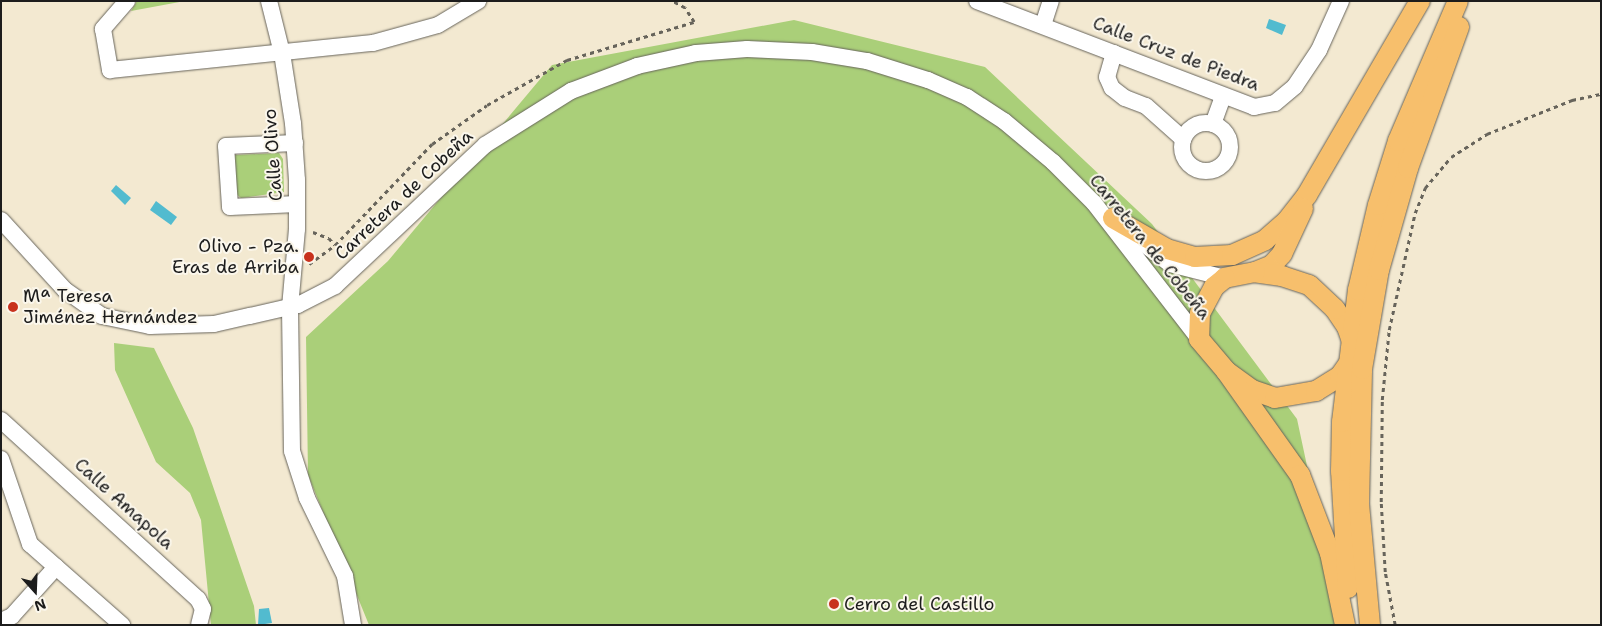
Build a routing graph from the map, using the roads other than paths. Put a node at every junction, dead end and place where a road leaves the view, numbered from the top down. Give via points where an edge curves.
1 (127, 1) edge
2 (270, 1) edge
3 (478, 1) edge
4 (977, 1) edge
5 (1051, 1) edge
6 (1341, 1) edge
7 (1420, 1) edge
8 (1458, 1) edge
9 (1467, 1) edge
10 (1043, 25) junction
11 (282, 53) junction
12 (1114, 53) junction
13 (1223, 96) junction
14 (1213, 124) junction
15 (1183, 138) junction
16 (295, 143) junction
17 (1408, 168) junction
18 (1307, 195) junction
19 (1094, 203) junction
20 (297, 204) junction
21 (1114, 218) junction
22 (3, 227) edge
23 (1255, 272) junction
24 (1225, 278) junction
25 (290, 308) junction
26 (1199, 340) junction
27 (1351, 353) junction
28 (1226, 371) junction
29 (1, 420) edge
30 (1, 459) edge
31 (1364, 565) junction
32 (56, 567) junction
33 (1, 621) edge
34 (122, 625) edge
35 (199, 625) edge
36 (353, 625) edge
37 (1345, 625) edge
38 (1353, 625) edge
39 (1370, 625) edge

1 - 11 street via 102,29 110,70
2 - 11 street, Calle Olivo
3 - 11 street via 438,25 407,35 344,48
4 - 10 street, Calle Cruz de Piedra
5 - 10 street
6 - 13 street, Calle Cruz de Piedra via 1309,66 1280,100 1254,107
7 - 18 main road
8 - 27 main road via 1398,141 1381,196 1358,290
9 - 17 main road
10 - 12 street, Calle Cruz de Piedra
11 - 16 street, Calle Olivo
12 - 13 street, Calle Cruz de Piedra
12 - 15 street via 1107,77 1112,88 1146,106
13 - 14 street
14 - 15 street via 1198,124
14 - 15 street via 1229,141 1228,156 1218,168 1203,171 1188,164 1181,150
16 - 20 street, Calle Olivo
16 - 20 street via 226,146 230,207
17 - 27 main road via 1376,250
17 - 31 main road via 1378,270 1362,369 1360,502
18 - 21 main road via 1286,222 1265,240 1242,252 1218,258 1195,257 1167,249
18 - 23 main road via 1294,234 1282,254 1272,265
19 - 21 street
19 - 25 street, Carretera de Cobeña via 1022,136 946,87 842,56 780,49 722,50 637,66 580,87 541,107 451,174 335,286
19 - 26 street, Carretera de Cobeña
20 - 25 street, Calle Olivo
21 - 24 street via 1157,257 1193,271
22 - 25 street, Carretera de Cobeña via 65,290 89,309 116,321 150,326 196,325
23 - 24 main road
23 - 27 main road via 1282,276 1308,285 1335,309
24 - 26 main road via 1206,299 1200,313
25 - 36 street, Calle Olivo via 292,451 307,498 345,576
26 - 28 main road
27 - 28 main road via 1316,391 1285,398 1252,390
27 - 31 main road via 1350,481
27 - 38 main road via 1341,471
28 - 37 main road via 1290,459 1311,498 1330,553
29 - 35 street, Calle Amapola via 198,599 202,609
30 - 32 street via 30,544
31 - 39 main road
32 - 33 street via 12,616
32 - 34 street

